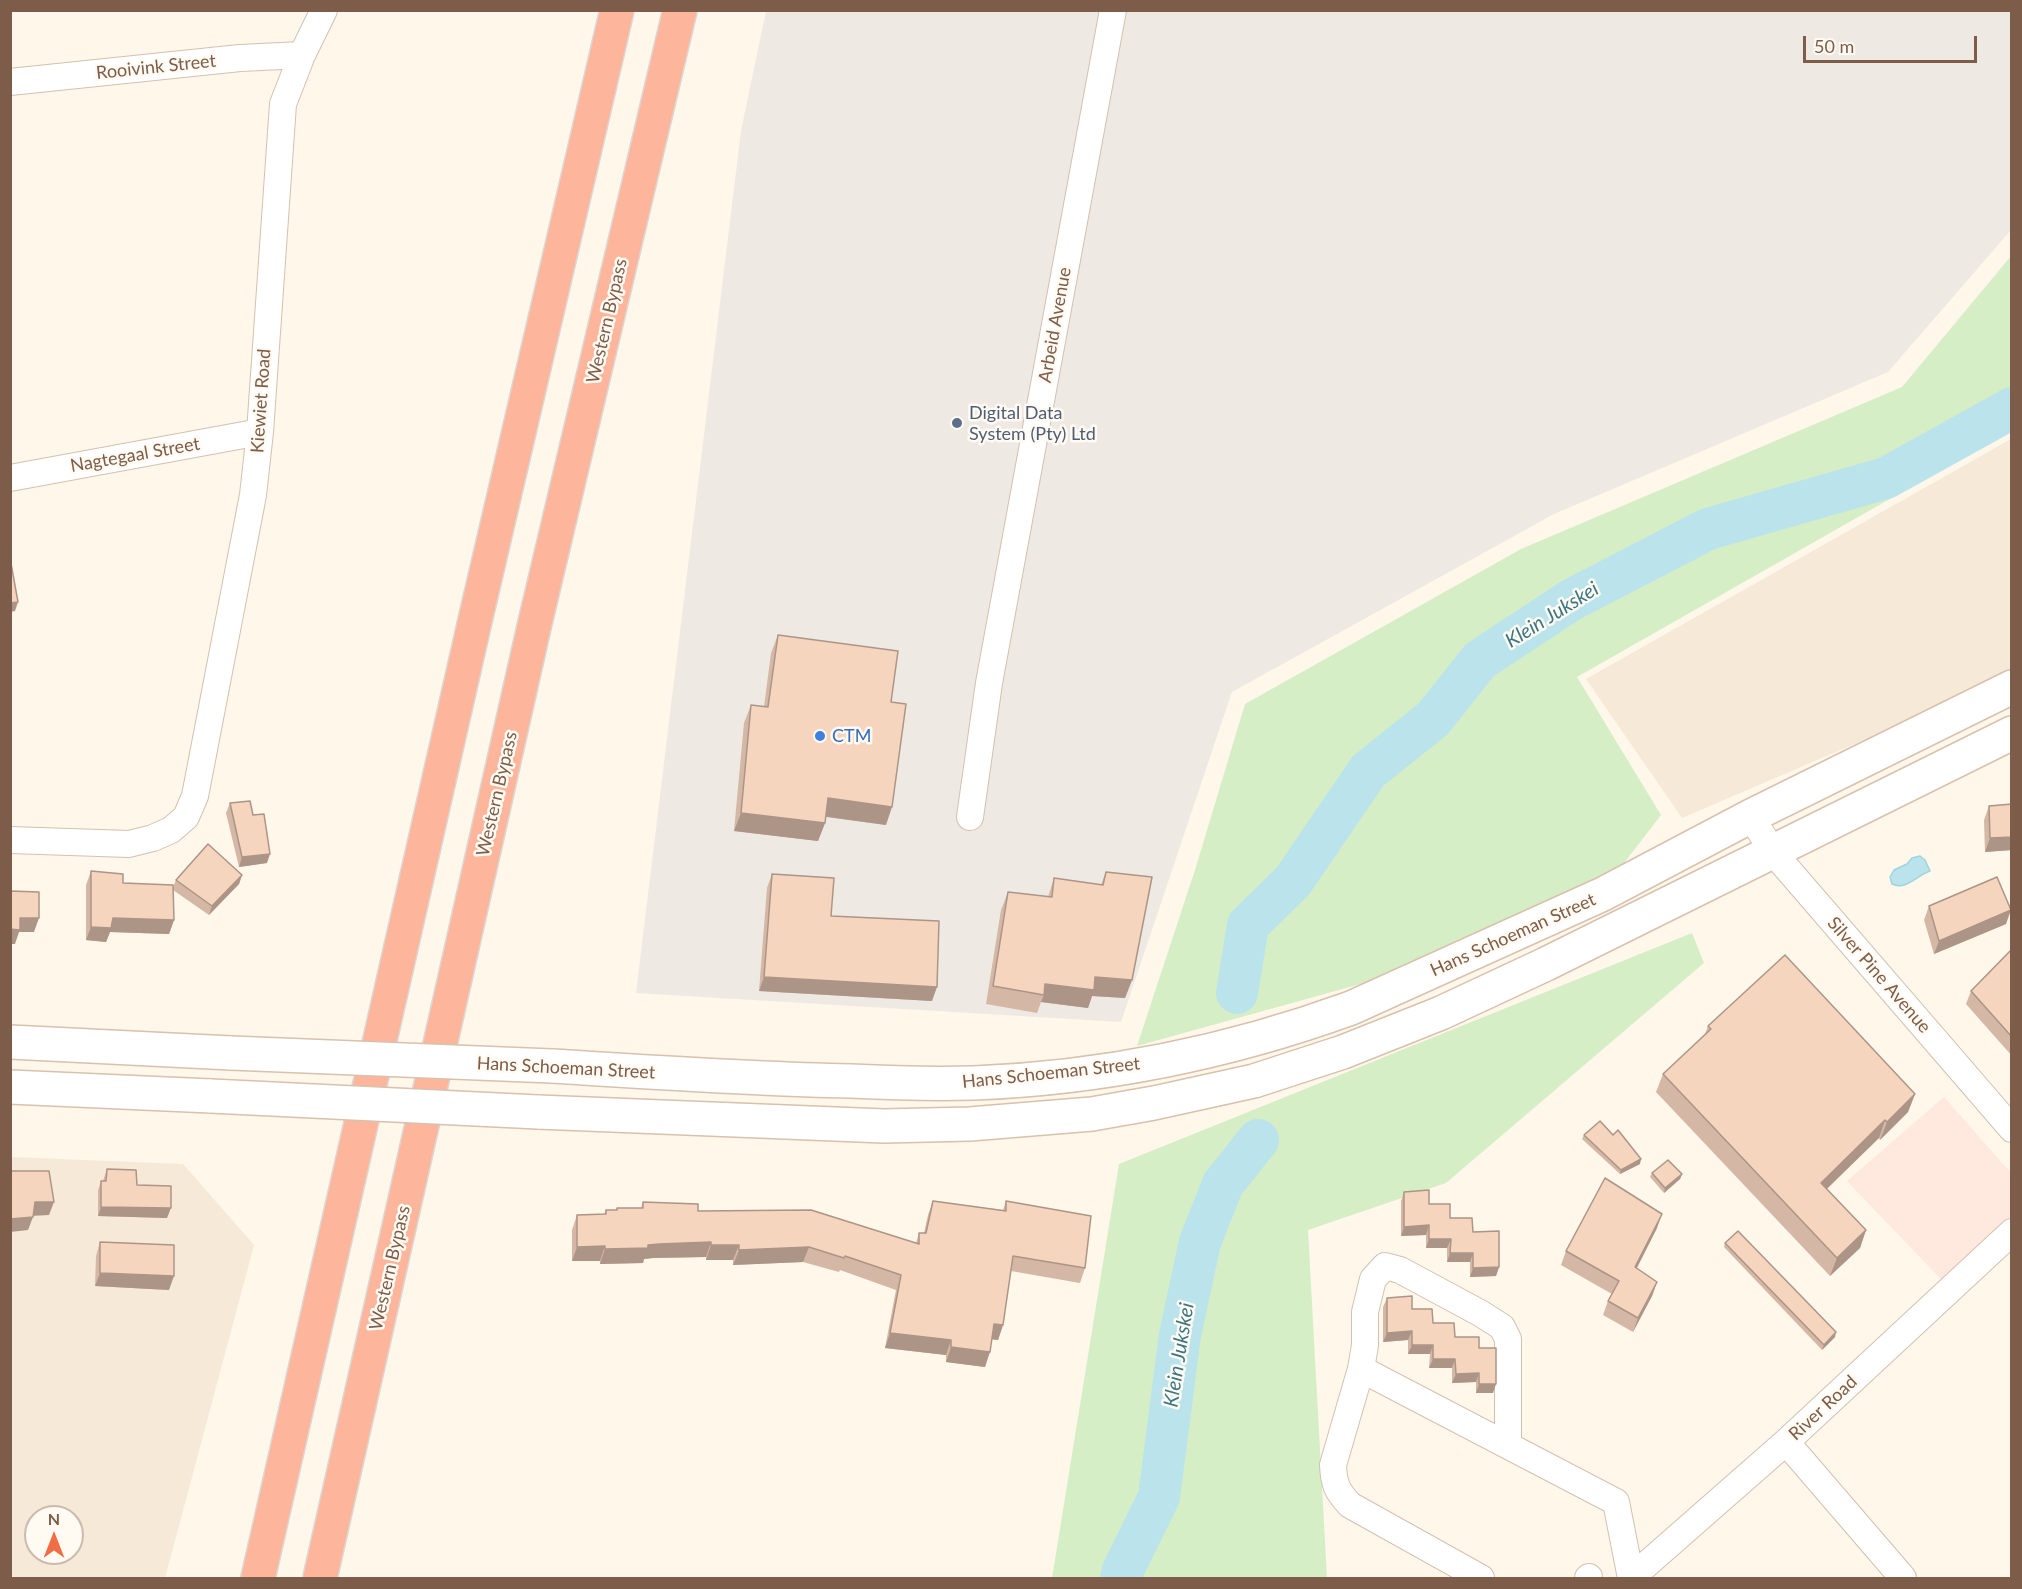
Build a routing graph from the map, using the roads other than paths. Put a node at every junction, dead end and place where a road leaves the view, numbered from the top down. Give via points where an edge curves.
1 (324, 10) edge
2 (617, 10) edge
3 (680, 10) edge
4 (1113, 10) edge
5 (302, 56) junction
6 (10, 82) edge
7 (260, 432) junction
8 (10, 478) edge
9 (2012, 687) edge
10 (2012, 733) edge
11 (1751, 816) junction
12 (970, 817) dead end
13 (10, 840) edge
14 (1772, 851) junction
15 (10, 1042) edge
16 (10, 1087) edge
17 (2012, 1129) edge
18 (2012, 1232) edge
19 (1361, 1369) junction
20 (1786, 1442) junction
21 (1509, 1445) junction
22 (258, 1578) edge
23 (320, 1578) edge
24 (1481, 1578) edge
25 (1631, 1578) edge
26 (1903, 1578) edge

1 - 5 street, Kiewiet Road
2 - 22 highway
3 - 23 highway, Western Bypass via 534,627
4 - 12 street, Arbeid Avenue via 991,672
5 - 6 street, Rooivink Street via 240,58
5 - 7 street, Kiewiet Road via 283,104 280,126
7 - 8 street, Nagtegaal Street
7 - 13 street, Kiewiet Road via 253,495 195,796 186,817 171,830 129,844
9 - 11 main road, Hans Schoeman Street
10 - 14 main road, Hans Schoeman Street
11 - 14 street, Silver Pine Avenue
11 - 15 main road, Hans Schoeman Street, bridge via 1603,894 1351,1008 1229,1047 1143,1065 973,1083 817,1081
14 - 16 main road, Hans Schoeman Street, bridge via 1546,964 1364,1044 1254,1081 1092,1114 884,1126
14 - 17 street, Silver Pine Avenue
18 - 20 street, River Road
19 - 21 street
19 - 21 street via 1365,1312 1373,1279 1385,1266 1400,1270 1502,1327 1509,1339
19 - 24 street via 1333,1466 1338,1493 1350,1505
20 - 25 street, River Road
20 - 26 street
21 - 25 street via 1616,1502

